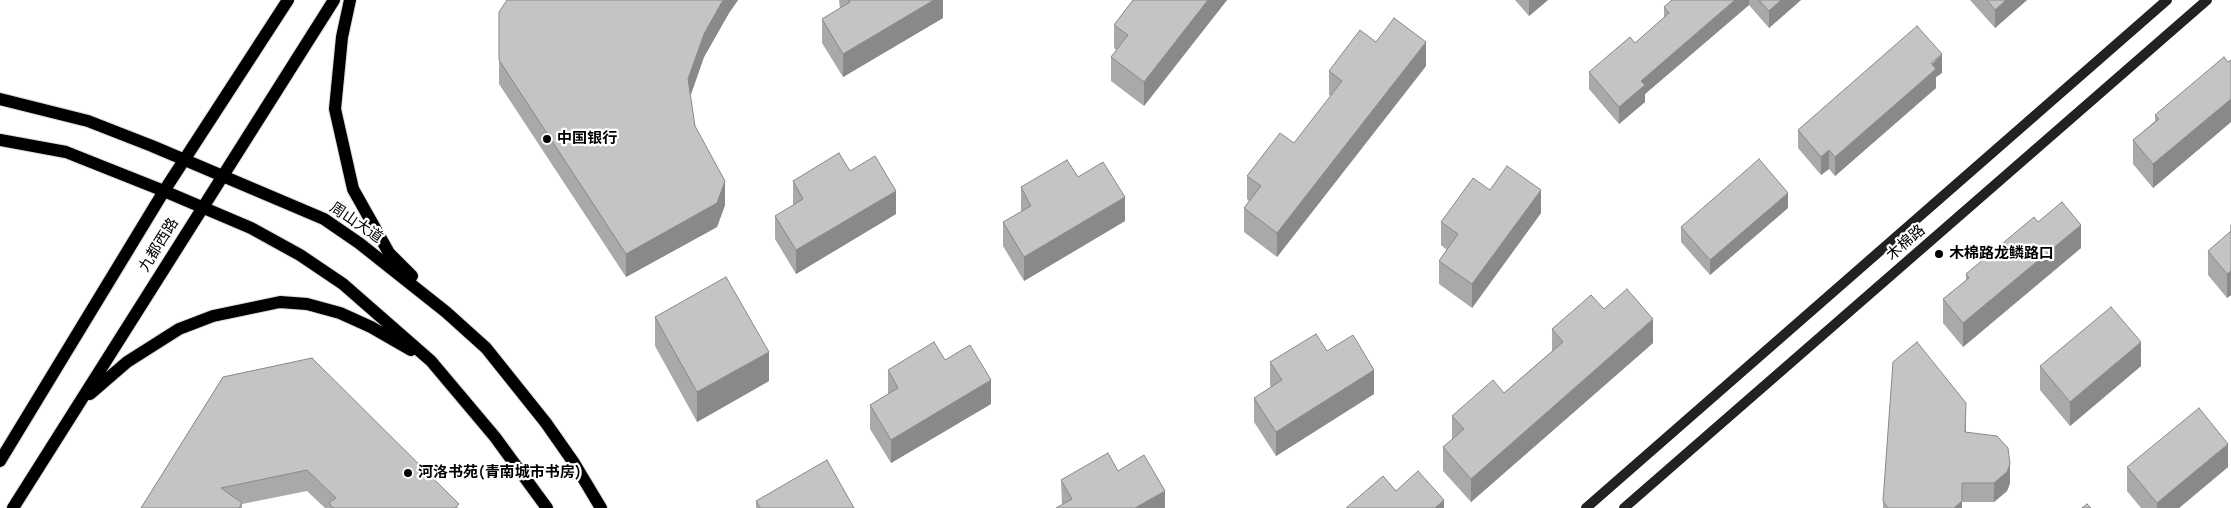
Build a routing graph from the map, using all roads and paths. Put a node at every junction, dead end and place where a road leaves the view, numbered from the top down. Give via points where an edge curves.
1 (288, 0) edge
2 (334, 0) edge
3 (350, 0) edge
4 (2167, 0) edge
5 (2207, 0) edge
6 (0, 100) edge
7 (0, 140) edge
8 (184, 159) junction
9 (222, 176) junction
10 (164, 191) junction
11 (202, 208) junction
12 (446, 312) junction
13 (431, 361) junction
14 (78, 404) junction
15 (0, 461) edge
16 (13, 508) edge
17 (547, 508) edge
18 (601, 508) edge
19 (1586, 508) edge
20 (1624, 508) edge

1 - 8 main road, 九都西路
2 - 9 main road, 九都西路
3 - 12 main road via 342,37 335,109 353,189 389,253
4 - 19 main road, 木棉路
5 - 20 main road, 木棉路
6 - 8 main road, 周山大道 via 88,121
7 - 10 main road via 66,152
8 - 9 main road, 周山大道
8 - 10 main road, 九都西路
9 - 11 main road, 九都西路
9 - 12 main road, 周山大道 via 324,219 359,242
10 - 11 main road
10 - 15 main road, 九都西路
11 - 13 main road via 250,228 300,255 343,284
11 - 14 main road, 九都西路
12 - 18 main road, 周山大道 via 486,348 519,387 574,463
13 - 14 main road via 340,313 307,304 280,302 221,314 179,328 127,362
13 - 17 main road via 495,437
14 - 16 main road, 九都西路

